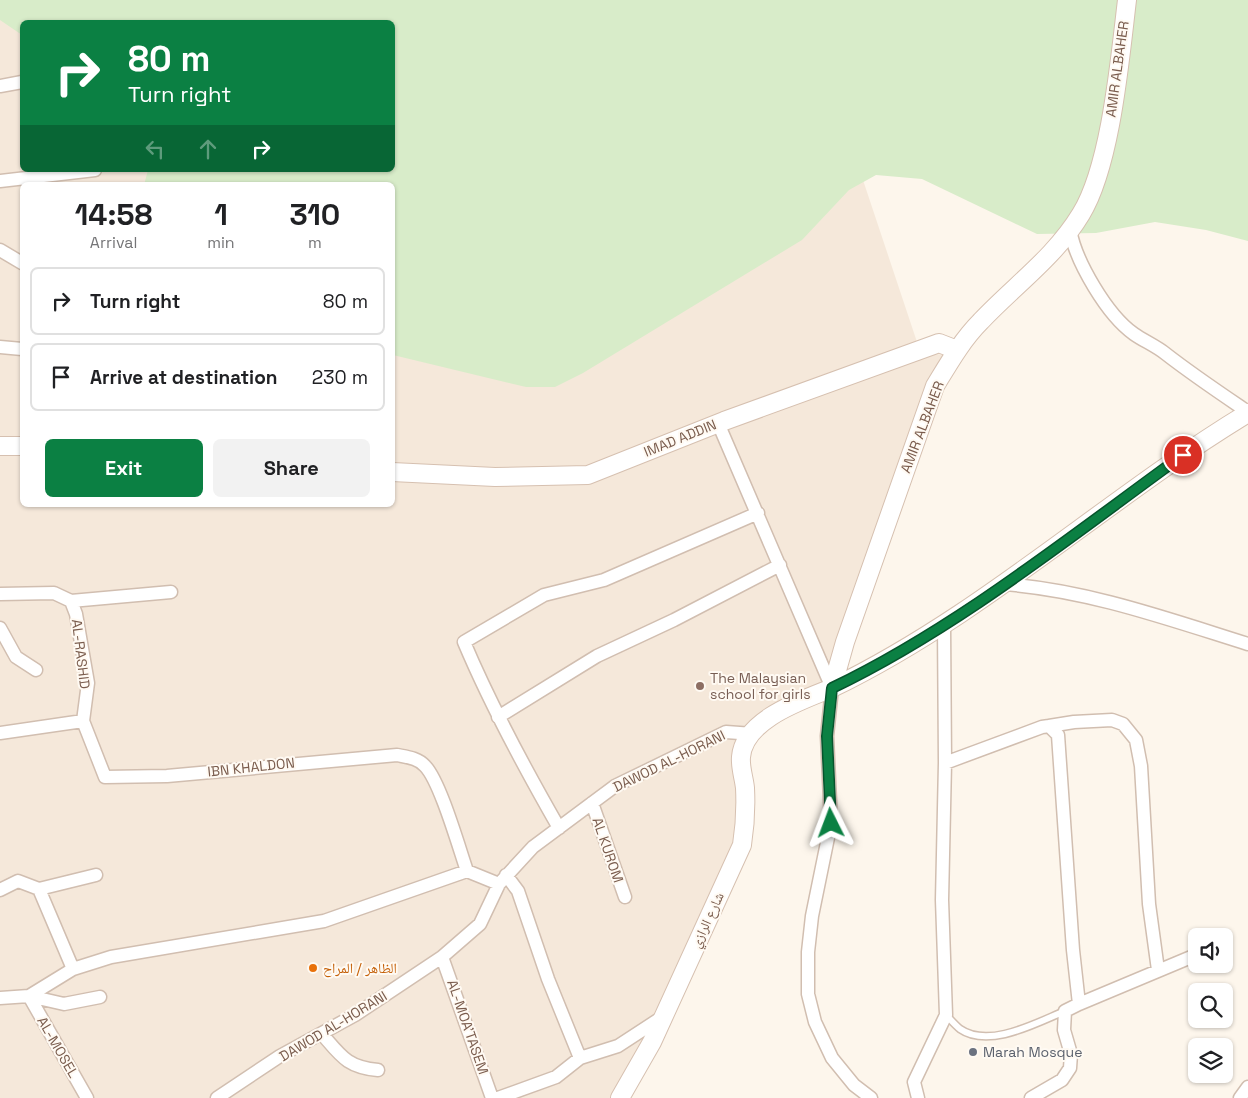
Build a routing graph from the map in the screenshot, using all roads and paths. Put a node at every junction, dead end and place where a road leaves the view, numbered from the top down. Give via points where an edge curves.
1 (1126, 0) edge
2 (20, 82) edge
3 (0, 86) edge
4 (78, 172) edge
5 (0, 181) edge
6 (1070, 230) junction
7 (0, 250) edge
8 (20, 262) edge
9 (0, 347) edge
10 (20, 350) edge
11 (957, 350) junction
12 (1248, 413) edge
13 (718, 423) junction
14 (0, 446) edge
15 (20, 446) edge
16 (395, 472) edge
17 (758, 513) junction
18 (780, 565) junction
19 (1003, 584) junction
20 (171, 592) dead end
21 (0, 594) edge
22 (70, 601) junction
23 (944, 625) junction
24 (0, 628) edge
25 (1248, 644) edge
26 (36, 670) dead end
27 (832, 688) junction
28 (498, 717) junction
29 (83, 720) junction
30 (1049, 726) junction
31 (0, 733) edge
32 (753, 734) junction
33 (945, 763) junction
34 (592, 803) junction
35 (559, 828) junction
36 (468, 871) junction
37 (96, 875) dead end
38 (502, 880) junction
39 (39, 889) junction
40 (0, 890) edge
41 (625, 897) dead end
42 (442, 956) junction
43 (1188, 958) edge
44 (72, 969) junction
45 (1158, 970) junction
46 (29, 996) junction
47 (100, 997) dead end
48 (0, 998) edge
49 (1079, 1004) junction
50 (1065, 1011) junction
51 (946, 1015) junction
52 (664, 1016) junction
53 (322, 1034) junction
54 (580, 1058) junction
55 (378, 1070) dead end
56 (1248, 1087) edge
57 (224, 1096) edge
58 (88, 1098) edge
59 (492, 1098) edge
60 (498, 1098) edge
61 (620, 1098) edge
62 (871, 1098) edge
63 (918, 1098) edge
64 (1031, 1098) edge
65 (1240, 1098) edge

1 - 6 street, AMIR ALBAHER via 1106,143 1092,194
2 - 3 street
4 - 5 street
6 - 11 street, AMIR ALBAHER via 1036,270 979,323
6 - 12 street via 1084,270 1105,302 1132,333
7 - 8 street
9 - 10 street
11 - 13 street, IMAD ADDIN via 939,343
11 - 27 street, AMIR ALBAHER via 935,386 845,642
12 - 19 street via 1198,443
13 - 16 street, IMAD ADDIN via 588,475 495,478
13 - 17 street
14 - 15 street
17 - 18 street
17 - 28 street via 604,580 544,595 464,642
18 - 27 street
18 - 28 street via 597,656
19 - 23 street
19 - 25 street via 1034,586 1131,607
20 - 22 street
21 - 22 street, AL-RASHID via 54,593
22 - 29 street, AL-RASHID via 76,614 88,683
23 - 27 street via 907,649
23 - 33 street
24 - 26 street via 16,657
27 - 32 street via 779,711
27 - 62 street via 827,736 831,823 812,916 808,994 815,1022 832,1058 854,1085
28 - 35 street
29 - 31 street
29 - 36 street, IBN KHALDON via 104,777 167,776 397,755 412,757 425,766 435,782
30 - 33 street
30 - 45 street via 1112,720 1123,724 1136,740 1141,766 1149,904
30 - 49 street via 1059,739
32 - 34 street, DAWOD AL-HORANI via 726,732 616,786
32 - 52 street, شارع الرازي via 741,756 746,811 742,845
33 - 51 street via 942,900
34 - 35 street, DAWOD AL-HORANI
34 - 41 street, AL KUROM
35 - 38 street, DAWOD AL-HORANI via 533,847
36 - 38 street
36 - 44 street via 324,921 120,955
37 - 39 street
38 - 42 street, DAWOD AL-HORANI via 480,924
38 - 54 street via 518,891
39 - 40 street via 18,881
39 - 44 street
42 - 53 street, DAWOD AL-HORANI
42 - 59 street, AL-MOA'TASEM
43 - 45 street
44 - 46 street
45 - 49 street
46 - 47 street via 64,1004
46 - 48 street
46 - 58 street, AL-MOSEL
49 - 50 street
50 - 51 lane via 1014,1032 984,1036 961,1030
50 - 64 street via 1064,1030 1071,1054 1070,1068 1062,1080
51 - 63 street via 914,1082
52 - 54 street via 618,1046
52 - 61 street, شارع الرازي
53 - 55 street via 341,1055 359,1068
53 - 57 street, DAWOD AL-HORANI via 280,1056
54 - 60 street via 556,1077
56 - 65 street

